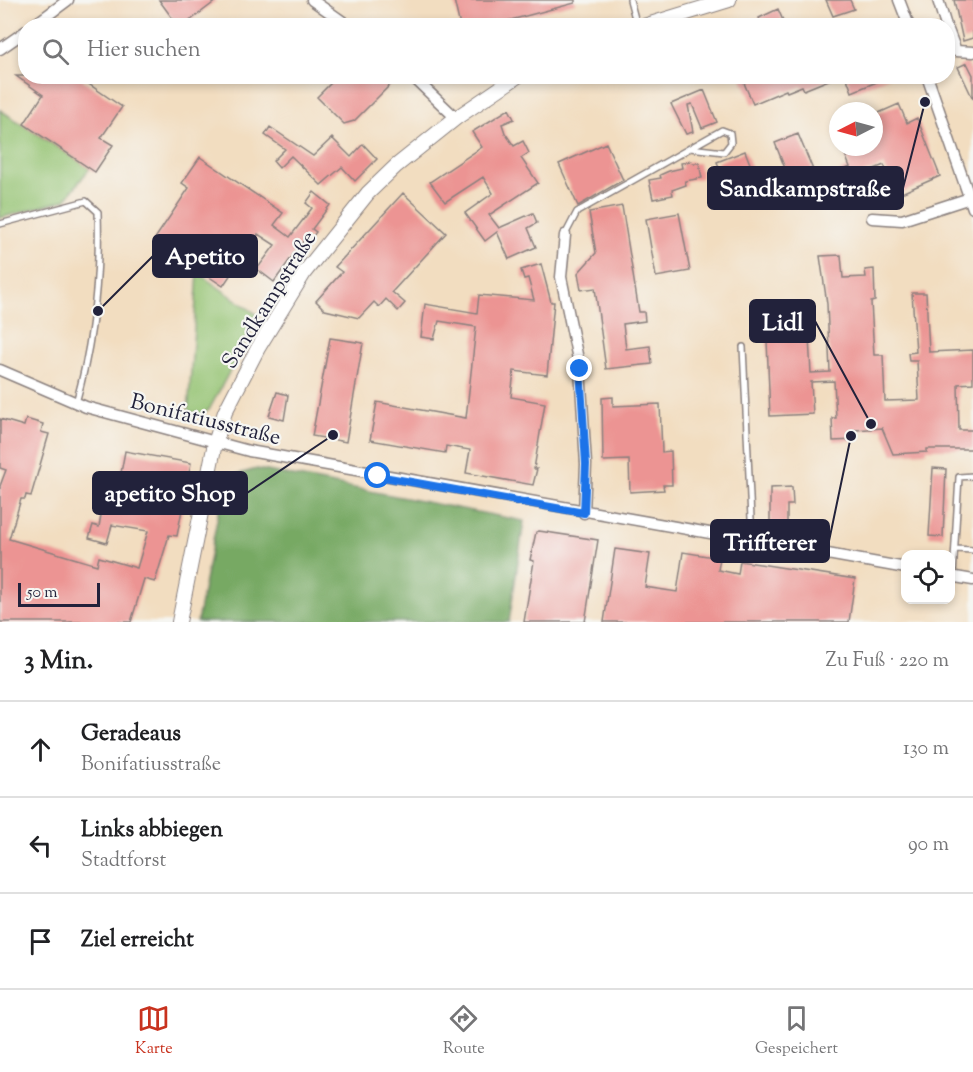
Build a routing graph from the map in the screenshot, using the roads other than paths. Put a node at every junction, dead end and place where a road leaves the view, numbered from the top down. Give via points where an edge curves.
1 (68, 0) edge
2 (312, 0) edge
3 (630, 0) edge
4 (729, 0) edge
5 (899, 0) edge
6 (938, 0) edge
7 (44, 18) edge
8 (338, 18) edge
9 (635, 18) edge
10 (670, 18) edge
11 (906, 18) edge
12 (944, 18) edge
13 (18, 37) edge
14 (955, 48) edge
15 (0, 49) edge
16 (972, 54) edge
17 (420, 84) edge
18 (506, 84) edge
19 (930, 84) edge
20 (456, 118) junction
21 (690, 148) junction
22 (972, 203) edge
23 (872, 218) dead end
24 (0, 224) edge
25 (565, 236) joint
26 (743, 347) dead end
27 (0, 370) edge
28 (76, 403) junction
29 (215, 443) junction
30 (973, 476) edge
31 (584, 513) junction
32 (752, 541) junction
33 (955, 549) joint
34 (973, 550) edge
35 (901, 567) edge
36 (955, 577) edge
37 (973, 580) edge
38 (179, 622) edge

1 - 7 street
2 - 8 street
3 - 9 lane
4 - 10 street
5 - 11 street
6 - 12 street
13 - 15 street
14 - 16 street
17 - 20 street
18 - 20 street, Sandkampstraße
19 - 22 street
20 - 29 street, Sandkampstraße via 368,193 304,273 258,348 225,412
21 - 21 lane via 723,130 730,134 730,147 724,152
21 - 25 lane via 577,212
22 - 23 street via 902,220
24 - 28 lane via 86,201 98,212 99,254 84,373
25 - 31 street via 561,277 580,369 586,464
26 - 32 lane
27 - 28 street, Bonifatiusstraße
28 - 29 street, Bonifatiusstraße
29 - 31 street, Bonifatiusstraße
29 - 38 street, Sandkampstraße
30 - 33 lane via 959,477
31 - 32 street, Bonifatiusstraße
32 - 35 street, Bonifatiusstraße
33 - 34 lane
36 - 37 street

